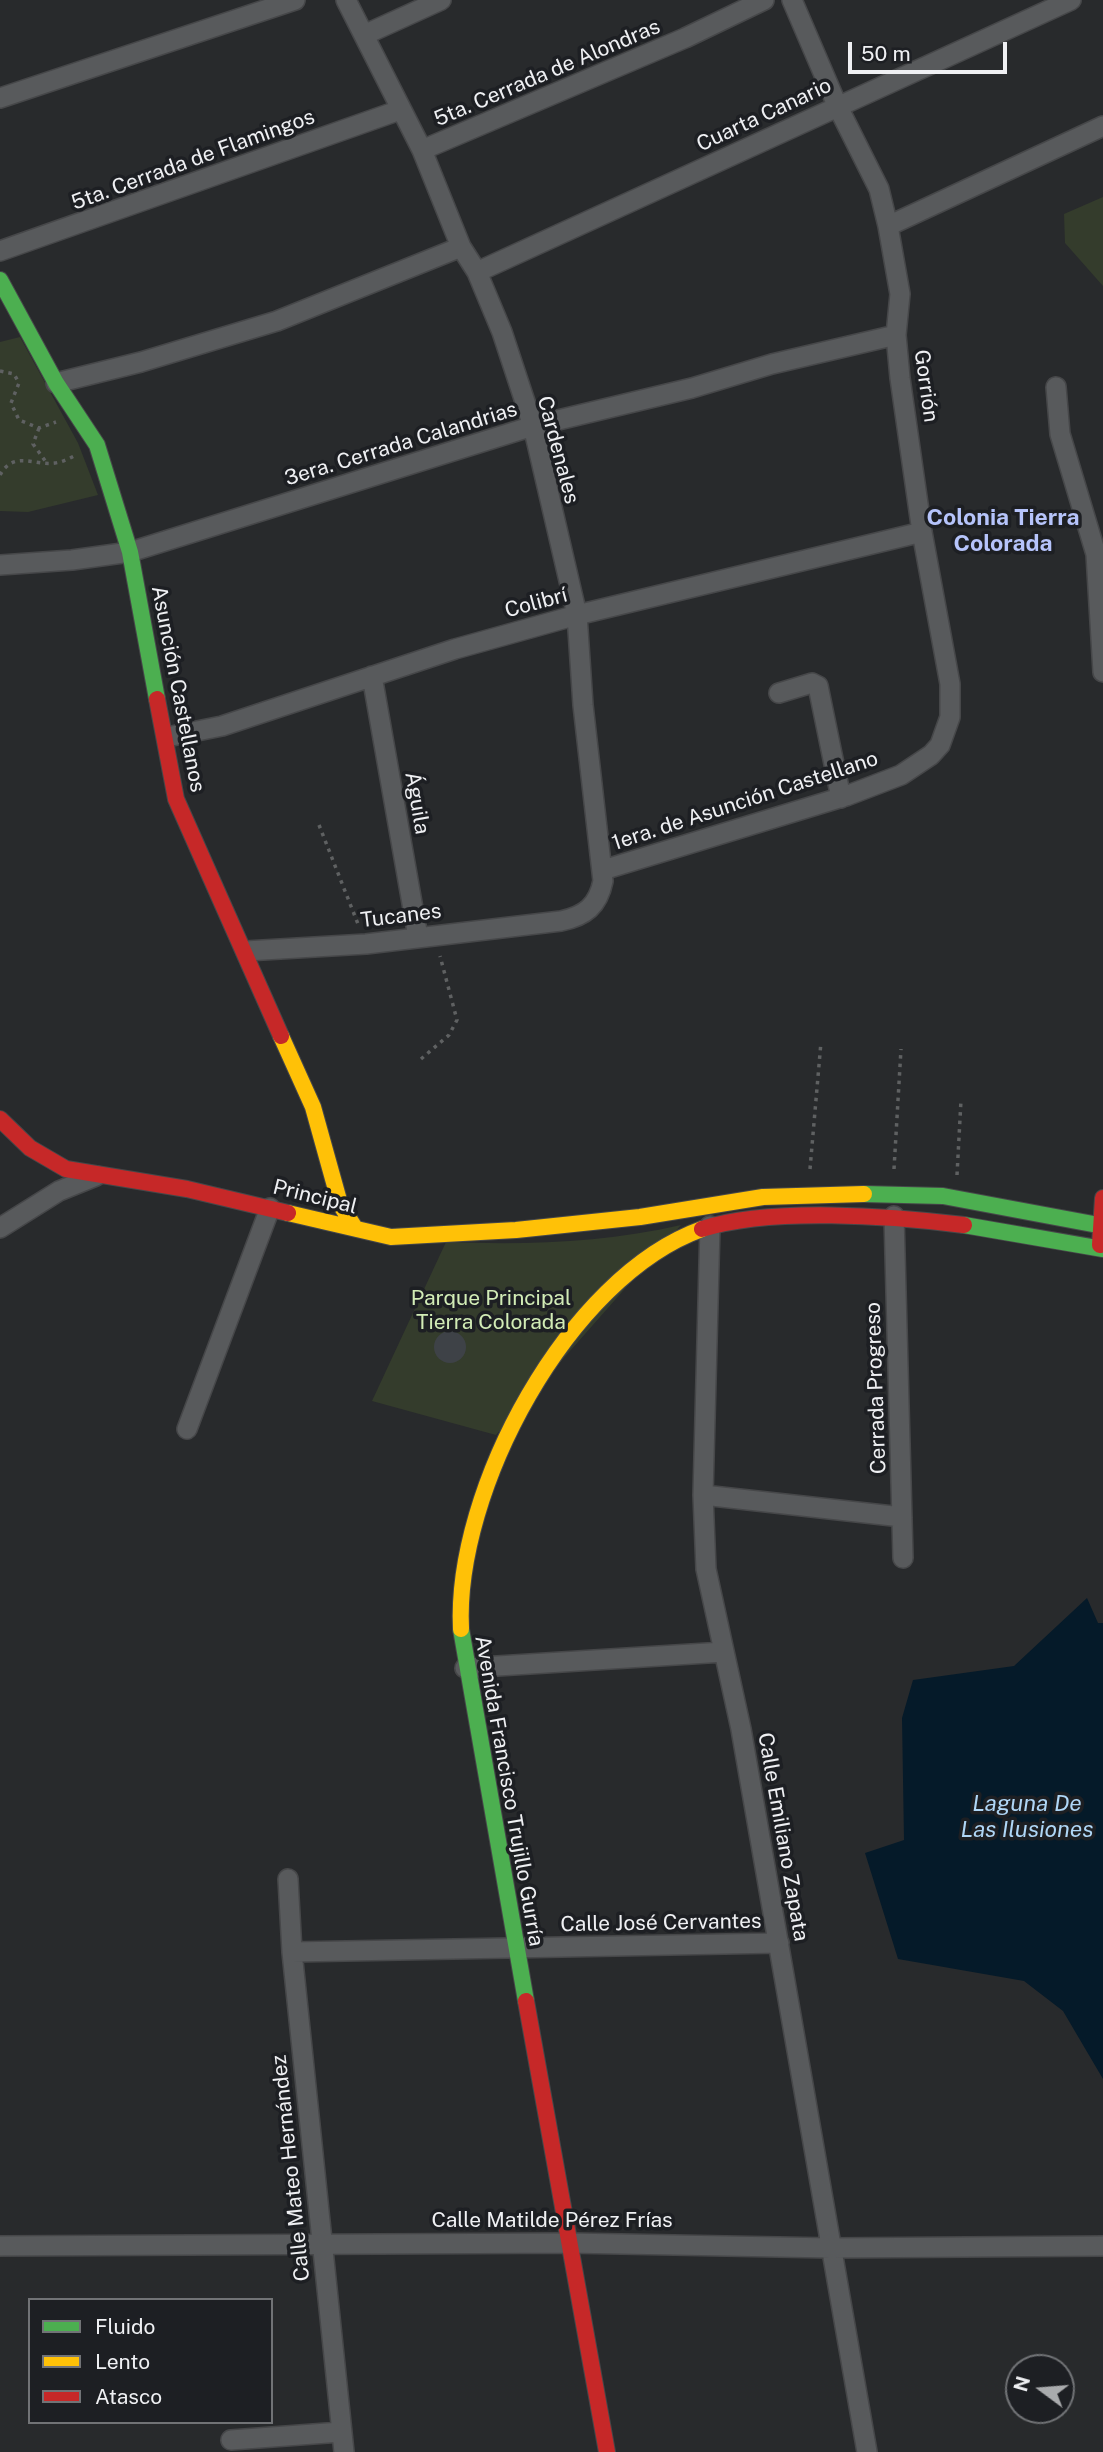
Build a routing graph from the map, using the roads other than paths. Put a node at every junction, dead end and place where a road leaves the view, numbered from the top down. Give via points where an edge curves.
1 (295, 0) edge
2 (346, 0) edge
3 (442, 0) edge
4 (764, 0) edge
5 (792, 0) edge
6 (1071, 0) edge
7 (364, 34) junction
8 (0, 98) edge
9 (837, 105) junction
10 (400, 110) junction
11 (1103, 126) edge
12 (422, 150) junction
13 (888, 226) junction
14 (461, 247) junction
15 (0, 251) edge
16 (477, 272) junction
17 (0, 280) edge
18 (896, 335) junction
19 (55, 383) junction
20 (1056, 387) dead end
21 (533, 426) junction
22 (922, 532) junction
23 (130, 552) junction
24 (1100, 560) edge
25 (0, 565) edge
26 (578, 615) junction
27 (1103, 671) edge
28 (372, 676) junction
29 (779, 693) dead end
30 (167, 737) junction
31 (901, 775) joint
32 (841, 798) junction
33 (603, 870) junction
34 (561, 921) joint
35 (425, 935) junction
36 (246, 951) junction
37 (0, 1119) edge
38 (97, 1175) junction
39 (1103, 1198) edge
40 (270, 1208) junction
41 (894, 1216) junction
42 (640, 1217) junction
43 (710, 1226) junction
44 (1103, 1226) edge
45 (0, 1228) edge
46 (355, 1228) junction
47 (1101, 1249) edge
48 (648, 1257) junction
49 (187, 1429) dead end
50 (703, 1495) junction
51 (902, 1517) junction
52 (903, 1558) dead end
53 (724, 1652) junction
54 (465, 1668) junction
55 (288, 1879) dead end
56 (779, 1943) junction
57 (515, 1950) junction
58 (292, 1952) junction
59 (322, 2243) junction
60 (569, 2243) junction
61 (0, 2246) edge
62 (1103, 2246) edge
63 (831, 2248) junction
64 (230, 2440) dead end
65 (342, 2442) edge
66 (607, 2452) edge
67 (867, 2452) edge

1 - 8 street
2 - 7 street, Cardenales
3 - 7 street
4 - 12 street, 5ta. Cerrada de Alondras
5 - 9 street, Gorrión
6 - 9 street, Cuarta Canario
7 - 10 street, Cardenales
9 - 13 street, Gorrión via 878,189
9 - 16 street, Cuarta Canario
10 - 12 street, Cardenales
10 - 15 street, 5ta. Cerrada de Flamingos
11 - 13 street
12 - 14 street, Cardenales
13 - 18 street, Gorrión via 900,294
14 - 16 street, Cardenales
14 - 19 street via 277,321
16 - 21 street, Cardenales
17 - 19 main road, Asunción Castellanos
18 - 21 street, 3era. Cerrada Calandrias
18 - 22 street, Gorrión
19 - 23 main road, Asunción Castellanos via 97,444
20 - 24 street via 1060,434
21 - 23 street, 3era. Cerrada Calandrias
21 - 26 street, Cardenales
22 - 26 street, Colibrí
22 - 31 street, Gorrión via 950,684 950,717 932,755
23 - 25 street, 3era. Cerrada Calandrias
23 - 30 main road, Asunción Castellanos via 151,675
24 - 27 street
26 - 28 street, Colibrí
26 - 33 street, Cardenales via 583,705
28 - 30 street, Colibrí via 222,726
28 - 35 street, Águila
29 - 32 street via 812,683 818,686
30 - 36 main road, Asunción Castellanos via 176,799
31 - 32 street, 1era. de Asunción Castellano
32 - 33 street, 1era. de Asunción Castellano
33 - 34 street, Cardenales via 596,903 579,916
34 - 35 street, Tucanes
35 - 36 street, Tucanes via 366,944
36 - 46 main road, Asunción Castellanos via 313,1107 340,1204
37 - 38 main road, Principal via 53,1164
38 - 40 main road, Principal
38 - 45 street via 60,1191
39 - 44 main road
40 - 46 main road, Principal
40 - 49 street
41 - 43 main road, Avenida Francisco Trujillo Gurría via 754,1219
41 - 47 main road, Avenida Francisco Trujillo Gurría via 973,1225
41 - 51 street, Cerrada Progreso
42 - 44 main road, Principal via 763,1196 893,1193 955,1197
42 - 46 main road, Principal via 407,1238
42 - 48 main road via 655,1233 656,1244
43 - 48 main road, Avenida Francisco Trujillo Gurría
43 - 50 street, Calle Emiliano Zapata
44 - 47 main road
48 - 54 main road, Avenida Francisco Trujillo Gurría via 603,1297 565,1343 490,1472 474,1514 461,1571 459,1622
50 - 51 street
50 - 53 street, Calle Emiliano Zapata via 706,1569
51 - 52 street, Cerrada Progreso
53 - 54 street
53 - 56 street, Calle Emiliano Zapata
54 - 57 main road, Avenida Francisco Trujillo Gurría
55 - 58 street, Calle Mateo Hernández
56 - 57 street, Calle José Cervantes
56 - 63 street, Calle Emiliano Zapata
57 - 58 street, Calle José Cervantes
57 - 60 main road, Avenida Francisco Trujillo Gurría
58 - 59 street, Calle Mateo Hernández
59 - 60 street, Calle Matilde Pérez Frías
59 - 61 street, Calle Matilde Pérez Frías
59 - 65 street, Calle Mateo Hernández
60 - 63 street, Calle Matilde Pérez Frías
60 - 66 main road, Avenida Francisco Trujillo Gurría
62 - 63 street, Calle Matilde Pérez Frías
63 - 67 street, Calle Emiliano Zapata
64 - 65 street

